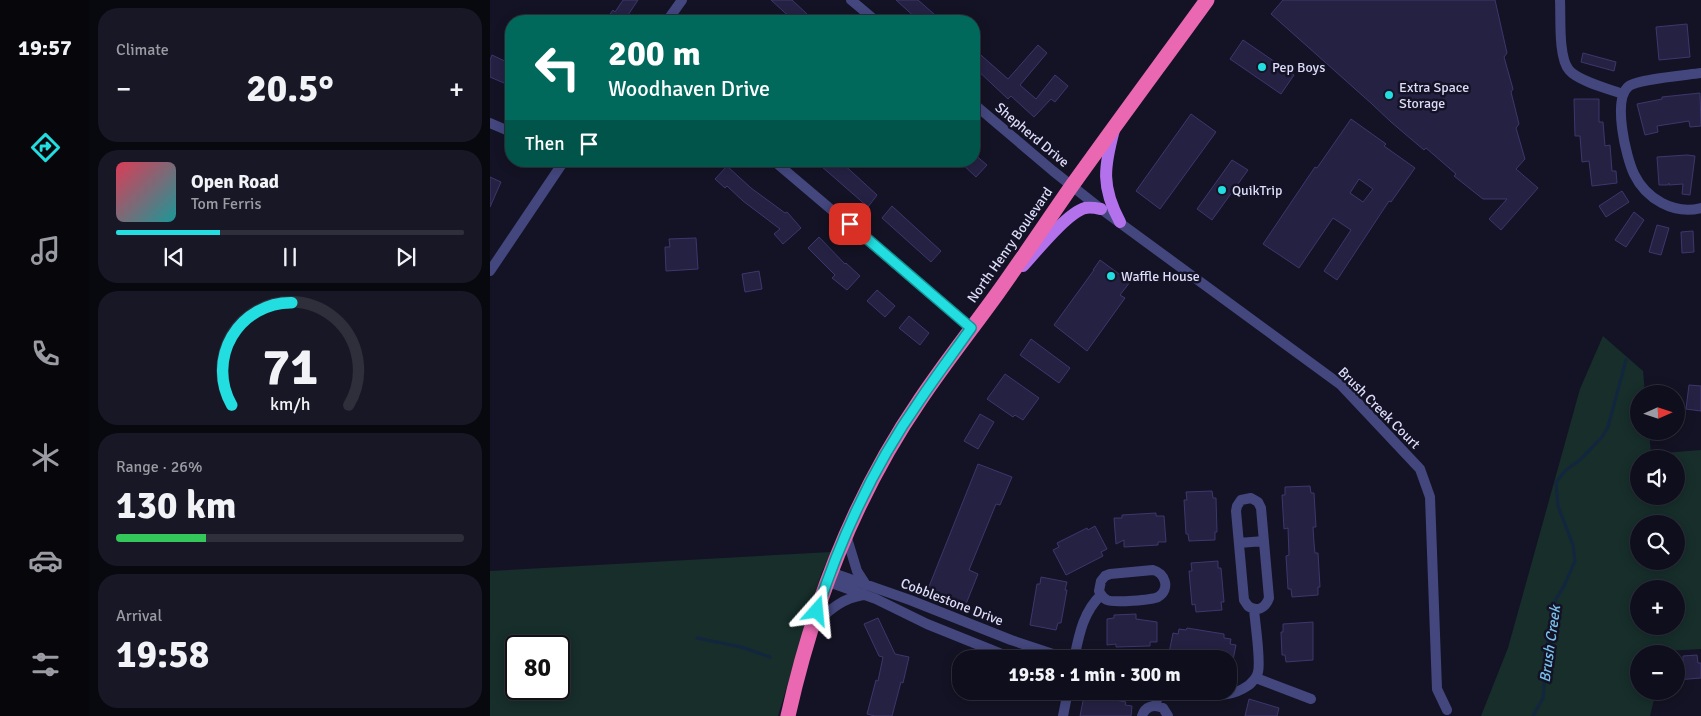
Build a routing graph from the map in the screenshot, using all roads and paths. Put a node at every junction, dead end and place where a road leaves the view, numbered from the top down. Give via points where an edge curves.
1 (682, 0) edge
2 (851, 0) edge
3 (1207, 0) edge
4 (1560, 0) edge
5 (671, 15) edge
6 (869, 15) edge
7 (1701, 73) edge
8 (1623, 94) junction
9 (980, 109) edge
10 (490, 123) edge
11 (1115, 126) junction
12 (505, 129) edge
13 (559, 167) edge
14 (781, 167) edge
15 (1072, 186) junction
16 (1101, 208) junction
17 (1701, 208) edge
18 (1120, 222) junction
19 (490, 271) edge
20 (996, 295) junction
21 (971, 328) junction
22 (846, 533) junction
23 (1264, 541) junction
24 (1239, 543) junction
25 (828, 576) junction
26 (866, 590) junction
27 (878, 594) junction
28 (1101, 595) junction
29 (1254, 609) junction
30 (812, 626) junction
31 (992, 650) edge
32 (1043, 650) edge
33 (1076, 650) edge
34 (1256, 678) junction
35 (1237, 692) edge
36 (1312, 699) dead end
37 (1066, 700) edge
38 (1157, 700) edge
39 (1156, 706) junction
40 (1447, 710) dead end
41 (788, 716) edge
42 (1063, 716) edge
43 (1142, 716) edge
44 (1168, 716) edge

1 - 5 street
2 - 6 street
3 - 11 highway, North Henry Boulevard
4 - 8 street via 1563,58 1568,69 1577,76
7 - 8 street via 1630,85
8 - 17 street via 1621,120 1634,174 1656,200 1684,210
9 - 15 street, Shepherd Drive
10 - 12 street
11 - 15 highway, North Henry Boulevard
11 - 18 main road via 1106,177 1113,208
13 - 19 street
14 - 21 street
15 - 16 street, Brush Creek Court
15 - 20 highway, North Henry Boulevard
16 - 18 street, Brush Creek Court
16 - 20 main road via 1084,208 1066,221
18 - 40 street, Brush Creek Court via 1341,385 1420,469 1430,497 1437,690
20 - 21 highway, North Henry Boulevard
21 - 22 highway, North Henry Boulevard via 919,401 880,465
22 - 25 highway, North Henry Boulevard
22 - 26 street
23 - 24 street
23 - 24 street via 1260,506 1248,498 1241,500 1236,508
23 - 29 street via 1269,598 1264,607
24 - 29 street via 1244,600
25 - 26 street, Cobblestone Drive
25 - 30 highway, North Henry Boulevard
26 - 27 street, Cobblestone Drive
26 - 30 street via 839,603
27 - 31 street, Cobblestone Drive via 927,624
27 - 32 street, Cobblestone Drive via 910,600
28 - 28 street via 1113,602 1153,598 1163,593 1166,583 1162,575 1153,570 1110,574 1099,584
28 - 33 street via 1084,619
29 - 34 street via 1259,667
30 - 41 highway, North Henry Boulevard
34 - 35 street
34 - 36 street
37 - 42 street
38 - 39 street
39 - 43 street via 1148,708
39 - 44 street via 1164,709

